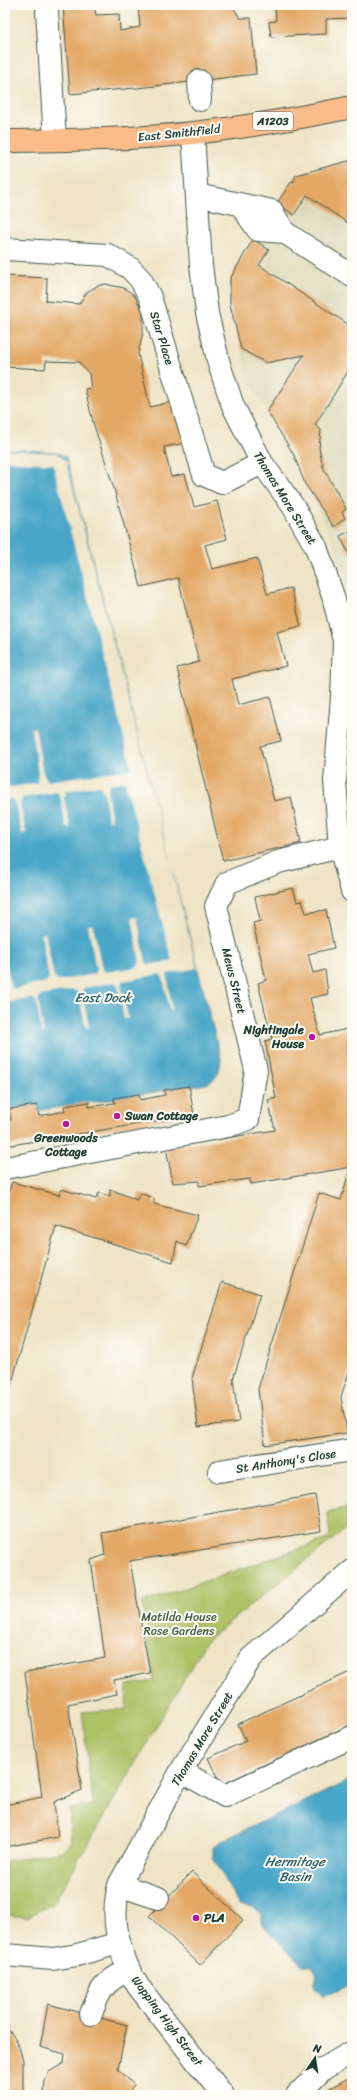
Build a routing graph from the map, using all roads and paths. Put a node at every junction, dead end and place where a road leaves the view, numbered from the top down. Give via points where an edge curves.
1 (48, 11) dead end
2 (352, 107) edge
3 (193, 133) junction
4 (55, 140) junction
5 (5, 141) edge
6 (197, 195) junction
7 (5, 249) edge
8 (352, 276) edge
9 (262, 462) junction
10 (343, 783) edge
11 (340, 847) junction
12 (352, 891) edge
13 (5, 1168) edge
14 (352, 1450) edge
15 (220, 1471) dead end
16 (352, 1571) edge
17 (352, 1737) edge
18 (182, 1771) junction
19 (119, 1885) junction
20 (158, 1898) dead end
21 (119, 1943) junction
22 (5, 1956) edge
23 (128, 1970) junction
24 (91, 2014) dead end
25 (352, 2052) edge
26 (223, 2095) edge
27 (297, 2095) edge

1 - 4 street
2 - 3 highway, East Smithfield / A1203
3 - 4 highway, East Smithfield / A1203
3 - 6 street, Thomas More Street
4 - 5 highway, East Smithfield / A1203
6 - 8 street via 240,204 258,230 284,232
6 - 9 street, Thomas More Street via 207,313 219,364 233,406
7 - 9 street, Star Place via 108,255 130,268 141,280 150,297 204,475 222,483
9 - 10 street, Thomas More Street via 293,506 316,547 333,596 344,641
10 - 11 street, Thomas More Street
11 - 12 street, Thomas More Street
11 - 13 street, Mews Street via 278,862 227,883 216,906 256,1070 248,1119 228,1126
14 - 15 street, St Anthony's Close
16 - 18 street, Thomas More Street via 251,1658
17 - 18 street via 225,1796
18 - 19 street, Thomas More Street
19 - 20 street
19 - 21 street, Thomas More Street via 115,1902
21 - 22 street via 53,1959
21 - 23 street, Wapping High Street
23 - 24 street via 105,1984 99,1992
23 - 26 street, Wapping High Street
25 - 27 street via 323,2069

